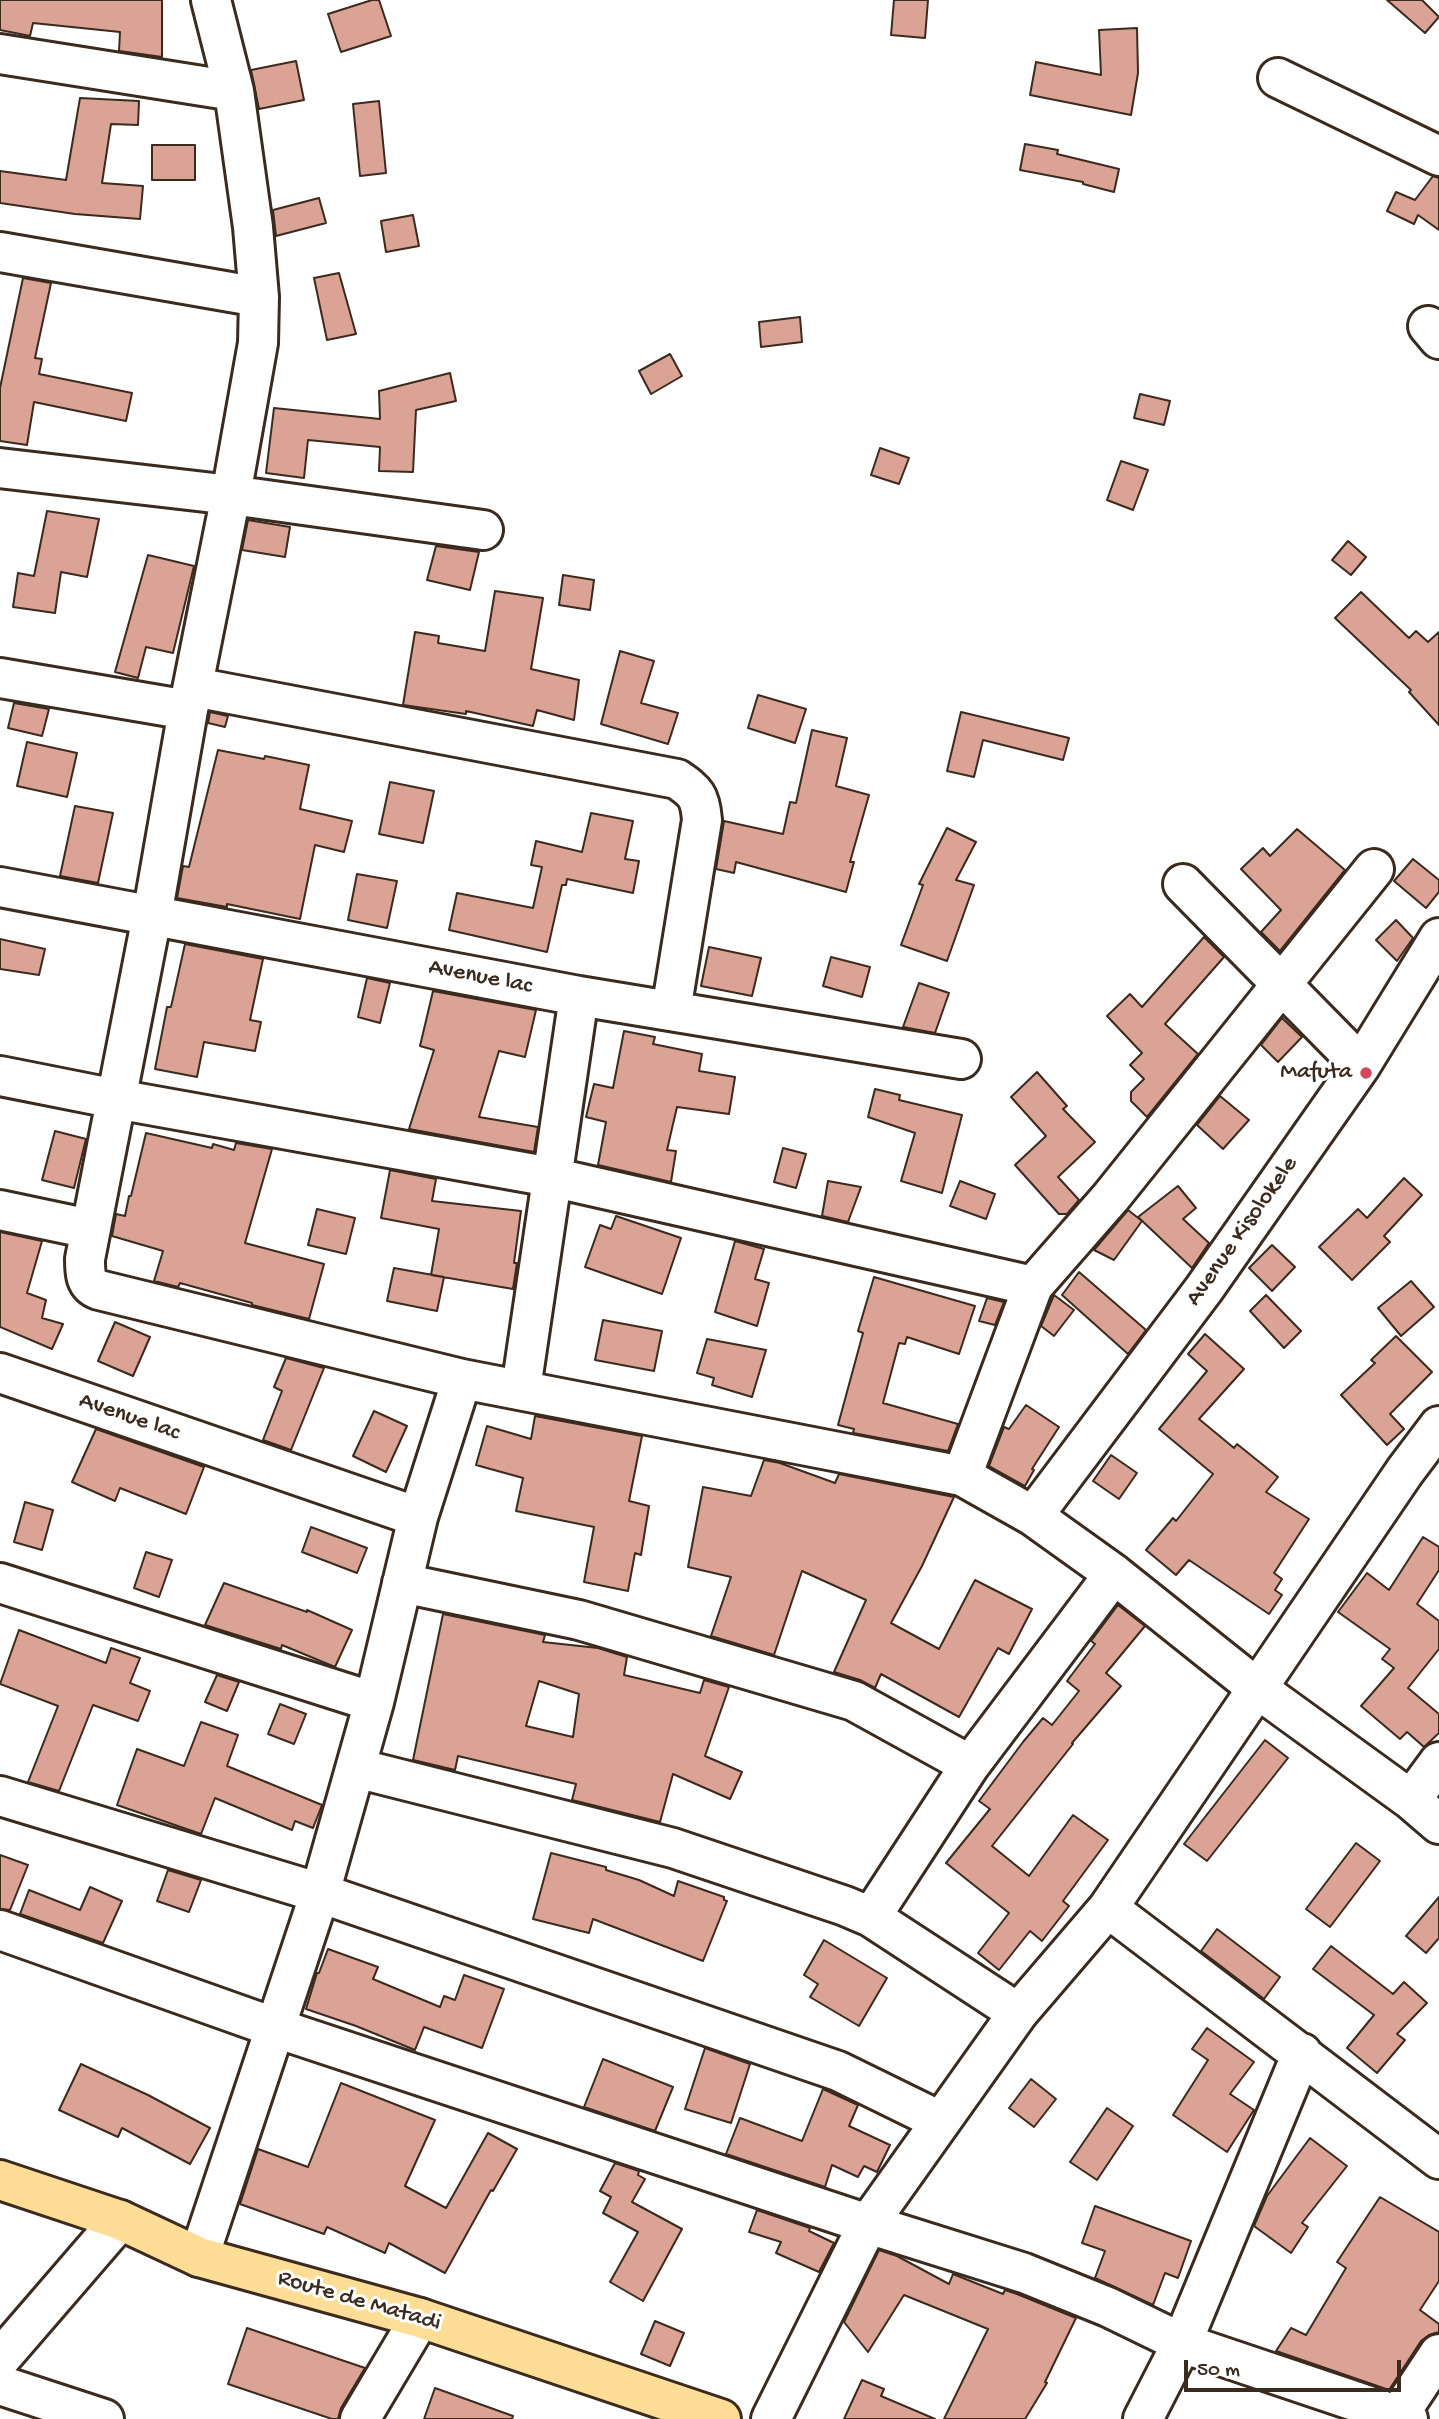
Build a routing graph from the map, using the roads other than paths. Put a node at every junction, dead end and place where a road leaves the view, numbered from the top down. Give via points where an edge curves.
1 (211, 0) edge
2 (0, 54) edge
3 (1278, 78) dead end
4 (234, 91) junction
5 (1439, 156) edge
6 (0, 252) edge
7 (258, 297) junction
8 (0, 468) edge
9 (231, 495) junction
10 (483, 530) dead end
11 (0, 678) edge
12 (191, 698) junction
13 (1374, 869) dead end
14 (1183, 884) dead end
15 (0, 887) edge
16 (152, 916) junction
17 (1439, 938) edge
18 (1282, 985) junction
19 (579, 996) junction
20 (671, 1011) junction
21 (961, 1059) dead end
22 (1361, 1065) junction
23 (0, 1076) edge
24 (116, 1099) junction
25 (551, 1177) junction
26 (0, 1210) edge
27 (90, 1229) junction
28 (1033, 1286) junction
29 (0, 1373) edge
30 (462, 1379) junction
31 (521, 1389) junction
32 (1439, 1426) edge
33 (962, 1476) junction
34 (1032, 1516) junction
35 (418, 1517) junction
36 (1114, 1574) junction
37 (0, 1583) edge
38 (402, 1583) junction
39 (1258, 1689) junction
40 (374, 1702) junction
41 (1439, 1762) edge
42 (970, 1765) junction
43 (356, 1768) junction
44 (0, 1796) edge
45 (1425, 1812) edge
46 (320, 1893) junction
47 (1108, 1908) junction
48 (871, 1917) junction
49 (0, 1930) edge
50 (1018, 2013) junction
51 (276, 2028) junction
52 (1302, 2053) junction
53 (940, 2121) junction
54 (1439, 2159) edge
55 (0, 2180) edge
56 (120, 2220) junction
57 (868, 2224) junction
58 (199, 2257) junction
59 (420, 2318) junction
60 (1182, 2343) junction
61 (1439, 2354) edge
62 (0, 2359) edge
63 (0, 2385) edge
64 (1403, 2417) edge
65 (104, 2419) edge
66 (360, 2419) edge
67 (722, 2419) edge
68 (771, 2419) edge
69 (1143, 2419) edge

1 - 4 street
2 - 4 street
3 - 5 street
4 - 7 street
6 - 7 street
7 - 9 street via 258,343
8 - 9 street
9 - 10 street
9 - 12 street
11 - 12 street
12 - 16 street
12 - 20 street via 677,779 700,800 702,820
13 - 18 street
14 - 18 street
15 - 16 street, Avenue lac
16 - 19 street, Avenue lac
16 - 24 street
17 - 22 street, Avenue Kisolokele
18 - 22 street
18 - 28 street
19 - 20 street, Avenue lac
19 - 25 street
20 - 21 street, Avenue lac
22 - 34 street, Avenue Kisolokele via 1204,1289
23 - 24 street
24 - 25 street
24 - 27 street
25 - 28 street
25 - 31 street
26 - 27 street
27 - 30 street via 85,1275 94,1288
28 - 33 street
29 - 35 street, Avenue lac
30 - 31 street
30 - 35 street
31 - 33 street
32 - 39 street
33 - 34 street
34 - 36 street
35 - 38 street
36 - 39 street
36 - 42 street
37 - 40 street
38 - 40 street
38 - 42 street via 579,1620 854,1701
39 - 45 street
39 - 47 street
40 - 43 street
41 - 45 street
42 - 48 street
43 - 46 street
43 - 48 street via 673,1848
44 - 46 street
46 - 51 street
46 - 53 street via 838,2071
47 - 50 street
47 - 52 street
48 - 50 street
49 - 51 street
50 - 53 street
51 - 57 street
51 - 58 street
52 - 54 street
52 - 60 street
53 - 57 street
55 - 56 main road, Route de Matadi
56 - 58 main road, Route de Matadi
56 - 62 street
57 - 60 street via 1024,2273 1108,2306
57 - 68 street
58 - 59 main road, Route de Matadi
59 - 66 street
59 - 67 main road, Route de Matadi
60 - 64 street
60 - 69 street
61 - 64 street
63 - 65 street

